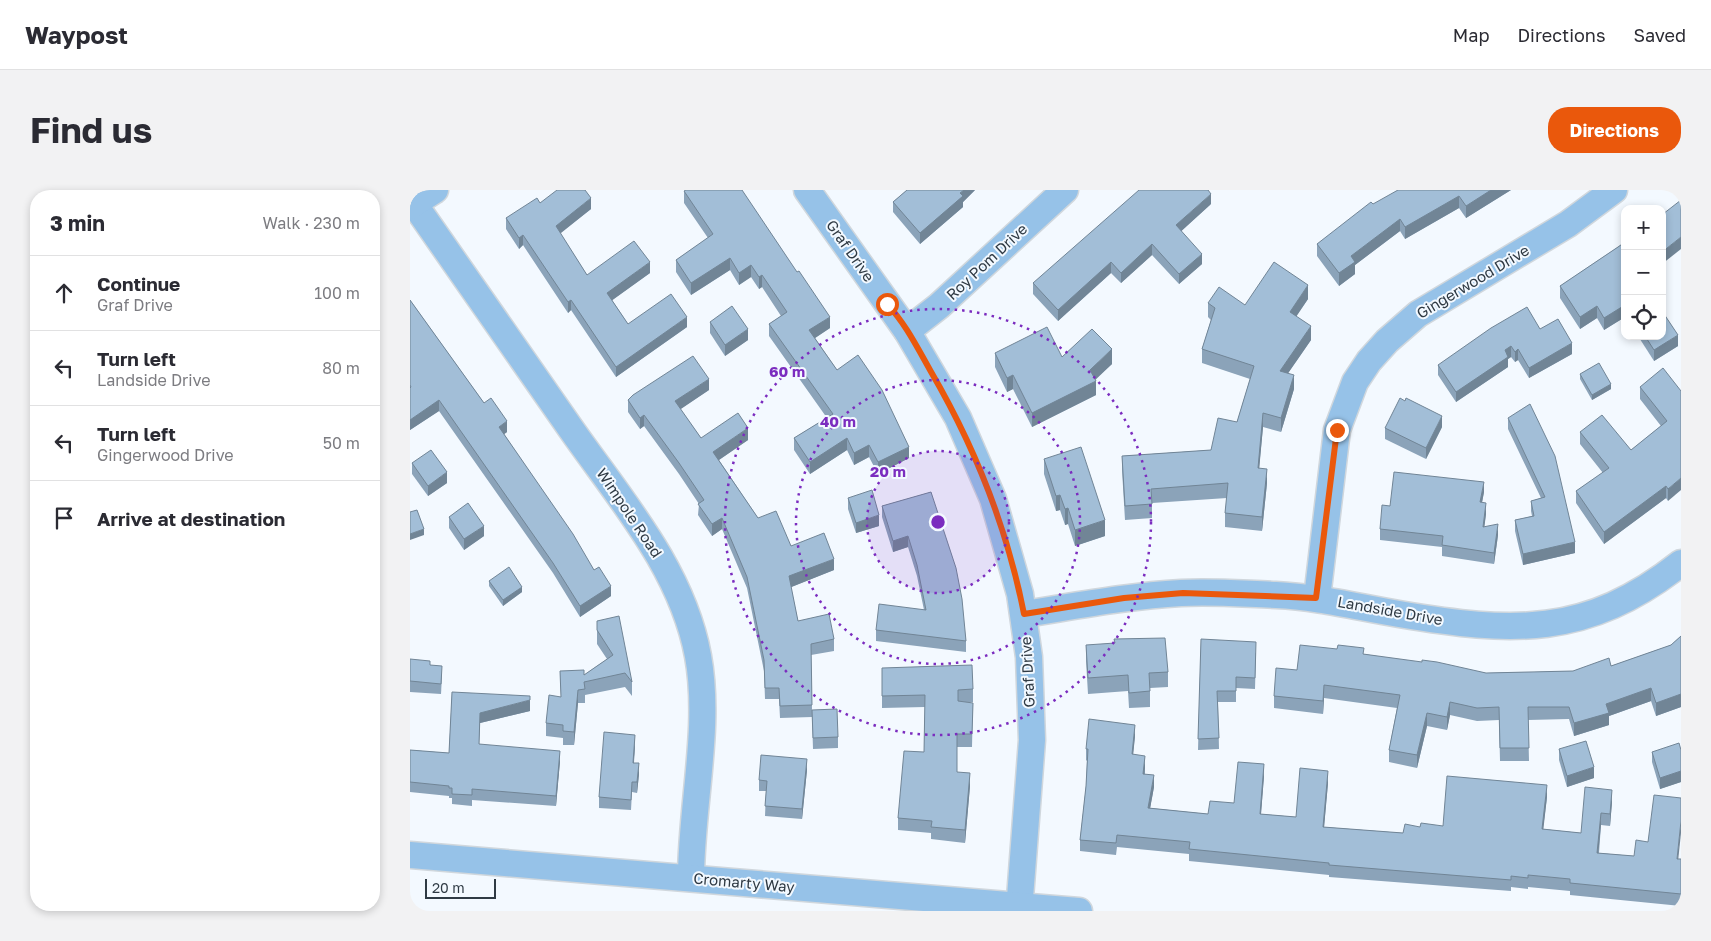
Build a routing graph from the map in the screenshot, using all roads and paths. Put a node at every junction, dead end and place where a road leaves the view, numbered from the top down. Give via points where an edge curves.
1 (807, 190) edge
2 (1065, 190) edge
3 (1614, 190) edge
4 (417, 200) edge
5 (907, 331) junction
6 (1681, 563) edge
7 (1316, 598) junction
8 (1024, 614) junction
9 (410, 855) edge
10 (691, 878) junction
11 (1019, 908) edge
12 (1079, 911) edge

1 - 5 street, Graf Drive
2 - 5 street, Roy Pom Drive via 939,306
3 - 7 street, Gingerwood Drive via 1568,224 1418,314 1369,361 1355,382 1337,430
4 - 10 street, Wimpole Road via 630,513 672,578 684,607 698,658 702,712
5 - 8 street, Graf Drive via 958,418 977,458 993,499
6 - 7 street, Landside Drive via 1640,593 1600,612 1544,626 1482,626
7 - 8 street, Landside Drive via 1183,593 1124,598
8 - 11 street, Graf Drive via 1032,740
9 - 10 street, Cromarty Way
10 - 11 street, Cromarty Way
11 - 12 street, Cromarty Way

